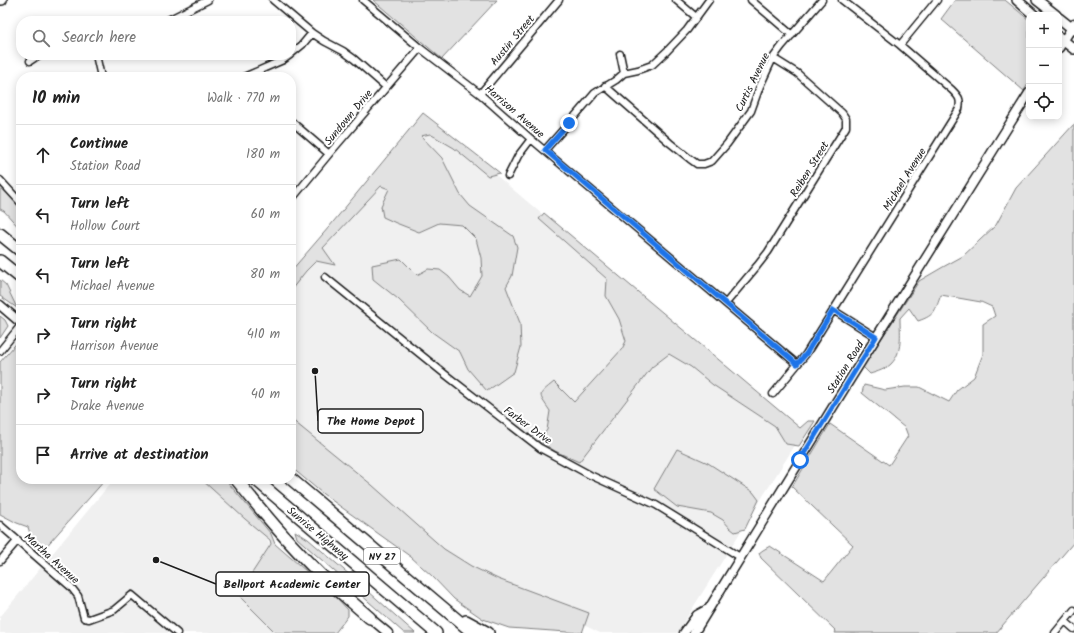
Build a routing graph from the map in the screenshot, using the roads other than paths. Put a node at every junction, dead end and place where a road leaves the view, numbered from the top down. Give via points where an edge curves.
1 (208, 0) edge
2 (273, 0) edge
3 (363, 0) edge
4 (559, 0) edge
5 (676, 0) edge
6 (709, 0) edge
7 (751, 0) edge
8 (822, 0) edge
9 (842, 0) edge
10 (937, 0) edge
11 (1017, 0) edge
12 (1038, 0) edge
13 (1031, 12) edge
14 (1052, 12) edge
15 (176, 16) edge
16 (291, 16) edge
17 (696, 17) junction
18 (296, 20) edge
19 (1062, 20) edge
20 (1073, 27) edge
21 (312, 34) junction
22 (792, 35) junction
23 (1062, 41) edge
24 (1062, 43) edge
25 (900, 45) junction
26 (420, 48) junction
27 (1074, 49) edge
28 (296, 50) edge
29 (620, 54) dead end
30 (774, 58) junction
31 (97, 60) edge
32 (283, 60) edge
33 (101, 72) edge
34 (255, 72) edge
35 (624, 73) junction
36 (605, 86) junction
37 (386, 87) junction
38 (480, 94) junction
39 (1026, 98) edge
40 (296, 125) edge
41 (531, 139) junction
42 (545, 150) junction
43 (329, 154) junction
44 (508, 176) dead end
45 (0, 180) edge
46 (296, 194) edge
47 (16, 198) edge
48 (0, 234) edge
49 (16, 247) edge
50 (0, 261) edge
51 (16, 274) edge
52 (325, 277) dead end
53 (726, 303) junction
54 (0, 305) edge
55 (833, 310) junction
56 (16, 319) edge
57 (16, 330) edge
58 (876, 337) junction
59 (0, 350) edge
60 (797, 364) junction
61 (773, 394) dead end
62 (296, 483) edge
63 (240, 484) edge
64 (261, 484) edge
65 (0, 525) edge
66 (18, 540) junction
67 (740, 558) junction
68 (0, 561) edge
69 (420, 588) junction
70 (709, 608) junction
71 (1074, 610) edge
72 (370, 618) joint
73 (1065, 621) junction
74 (1074, 629) edge
75 (177, 633) edge
76 (388, 633) edge
77 (436, 633) edge
78 (473, 633) edge
79 (488, 633) edge
80 (684, 633) edge
81 (694, 633) edge
82 (1054, 633) edge

1 - 15 street
2 - 16 street
3 - 26 street, Harrison Avenue
4 - 38 street, Austin Street
5 - 17 street
6 - 17 street
7 - 22 street
8 - 22 street, Curtis Avenue
9 - 25 street, Michael Avenue
10 - 25 street
11 - 13 main road
12 - 14 main road
17 - 35 street via 667,52 652,65
18 - 21 street
19 - 20 main road
20 - 23 main road
21 - 28 street
21 - 37 street via 343,51
22 - 30 street, Curtis Avenue
24 - 27 main road
25 - 55 street, Michael Avenue via 958,96 959,109
26 - 37 street, Sundown Drive
26 - 38 street, Harrison Avenue
29 - 35 street
30 - 36 street, Curtis Avenue via 750,112 712,161 704,164 697,164 684,155
30 - 53 street, Reiben Street via 797,73 842,113 846,119 846,127 768,252
31 - 33 street
32 - 34 street
35 - 36 street
36 - 42 street via 595,93
37 - 43 street, Sundown Drive
38 - 41 street, Harrison Avenue
39 - 58 main road, Station Road
40 - 43 street
41 - 42 street, Harrison Avenue
41 - 44 street via 518,156
42 - 53 street, Harrison Avenue
43 - 46 street, Sundown Drive
45 - 47 street
48 - 49 highway
50 - 51 highway
52 - 67 street, Farber Drive via 540,448 590,475 656,505
53 - 60 street, Harrison Avenue
54 - 56 main road
55 - 58 street
55 - 60 street, Michael Avenue
57 - 59 street
58 - 67 main road, Station Road
60 - 61 street, Michael Avenue
62 - 69 highway, NY 27
63 - 72 highway via 307,561
64 - 77 highway, Sunrise Highway / NY 27
65 - 66 street, Martha Avenue
66 - 68 street
66 - 75 street, Martha Avenue via 71,587 78,596 84,618 89,619 114,610 132,595
67 - 70 main road, Station Road
69 - 78 highway, NY 27
69 - 79 highway
70 - 80 main road via 698,615
70 - 81 main road, Station Road
71 - 73 street
72 - 76 main road
73 - 74 street
73 - 82 street

